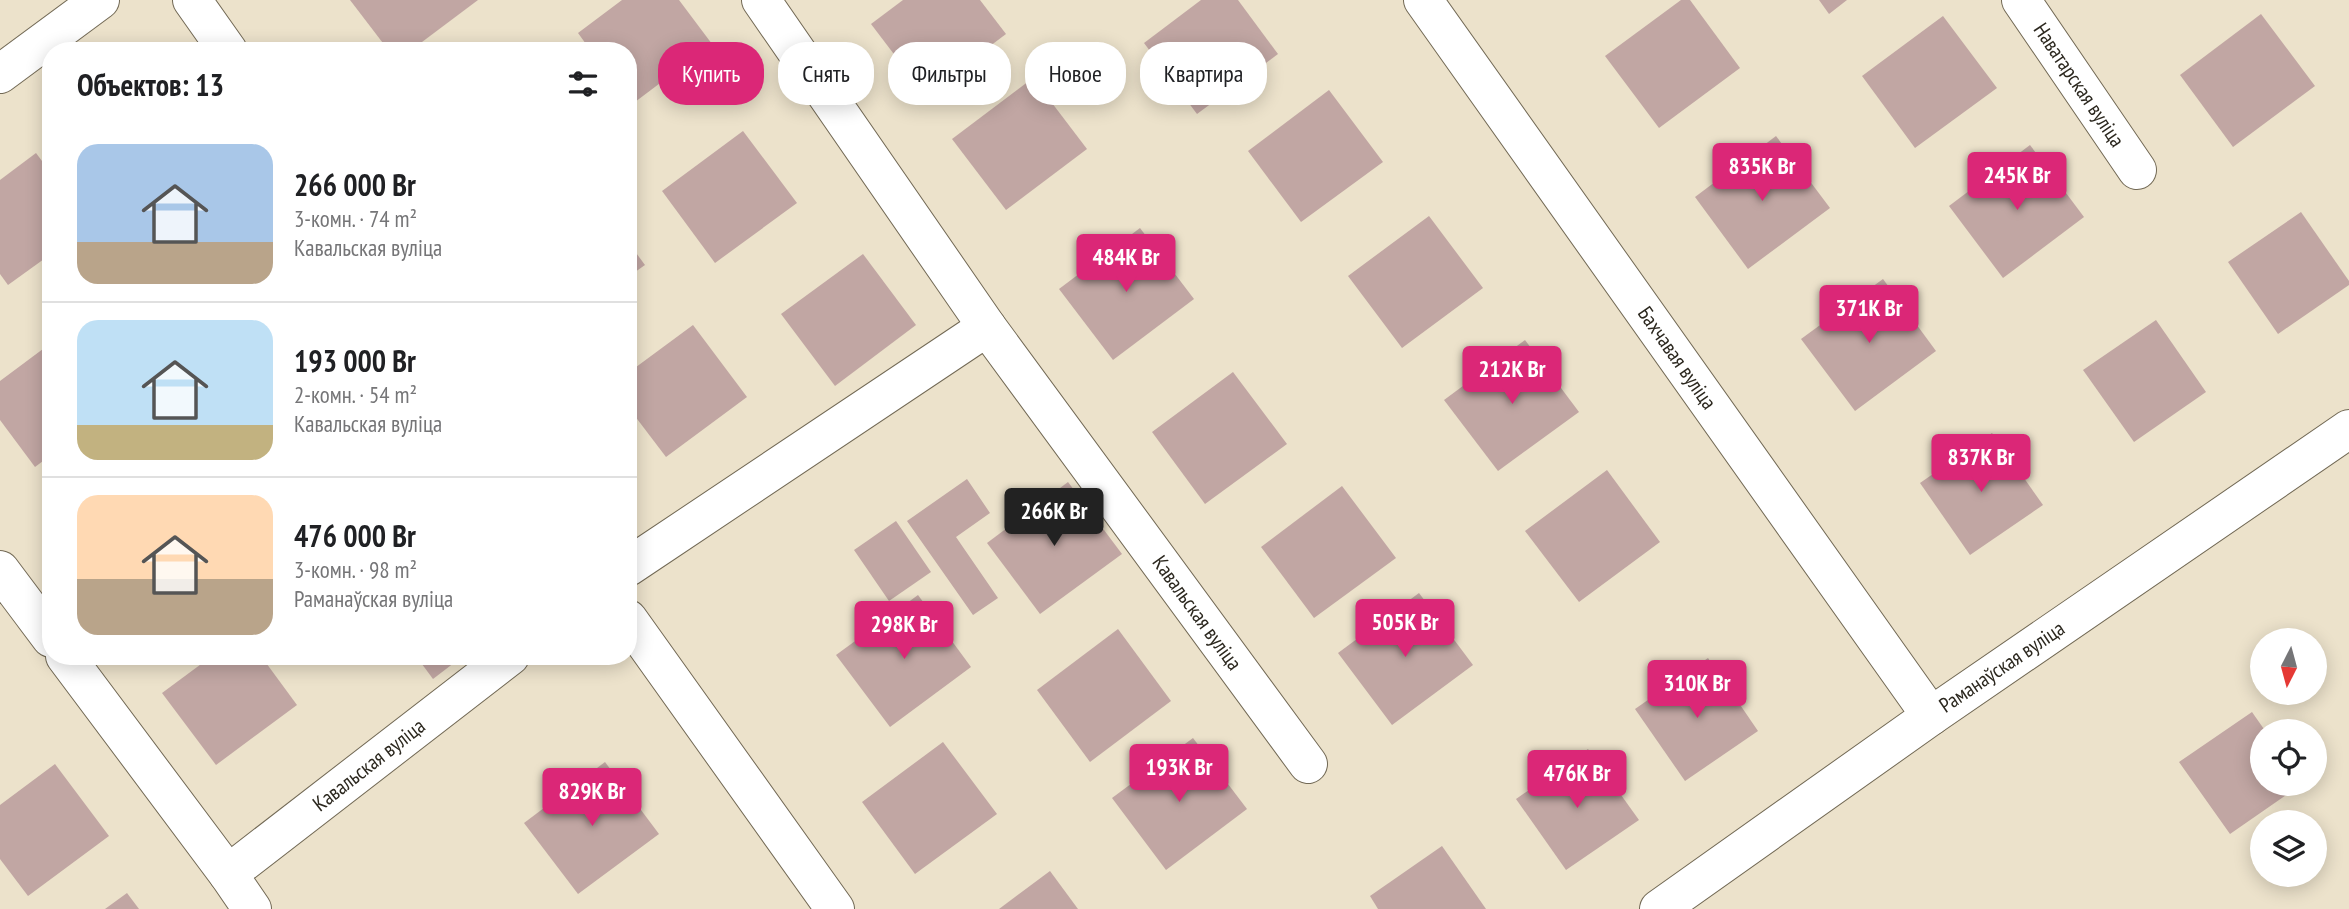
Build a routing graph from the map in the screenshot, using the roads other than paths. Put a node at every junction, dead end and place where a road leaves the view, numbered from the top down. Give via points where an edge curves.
1 (100, 0) edge
2 (192, 0) edge
3 (761, 0) edge
4 (1423, 0) edge
5 (2021, 0) edge
6 (43, 42) edge
7 (222, 42) edge
8 (42, 43) edge
9 (0, 74) edge
10 (2137, 170) dead end
11 (987, 327) junction
12 (2349, 429) edge
13 (637, 562) edge
14 (0, 570) edge
15 (42, 626) edge
16 (637, 632) edge
17 (72, 665) edge
18 (498, 665) edge
19 (1931, 716) junction
20 (1308, 764) dead end
21 (228, 874) junction
22 (252, 909) edge
23 (835, 909) edge
24 (1659, 909) edge

1 - 6 street
2 - 7 street
3 - 11 street, Кавальская вуліца
4 - 19 street, Бахчавая вуліца
5 - 10 street, Наватарская вуліца
8 - 9 street
11 - 13 street
11 - 20 street, Кавальская вуліца
12 - 19 street, Раманаўская вуліца
14 - 15 street
16 - 23 street
17 - 21 street
18 - 21 street, Кавальская вуліца
19 - 24 street, Раманаўская вуліца
21 - 22 street

